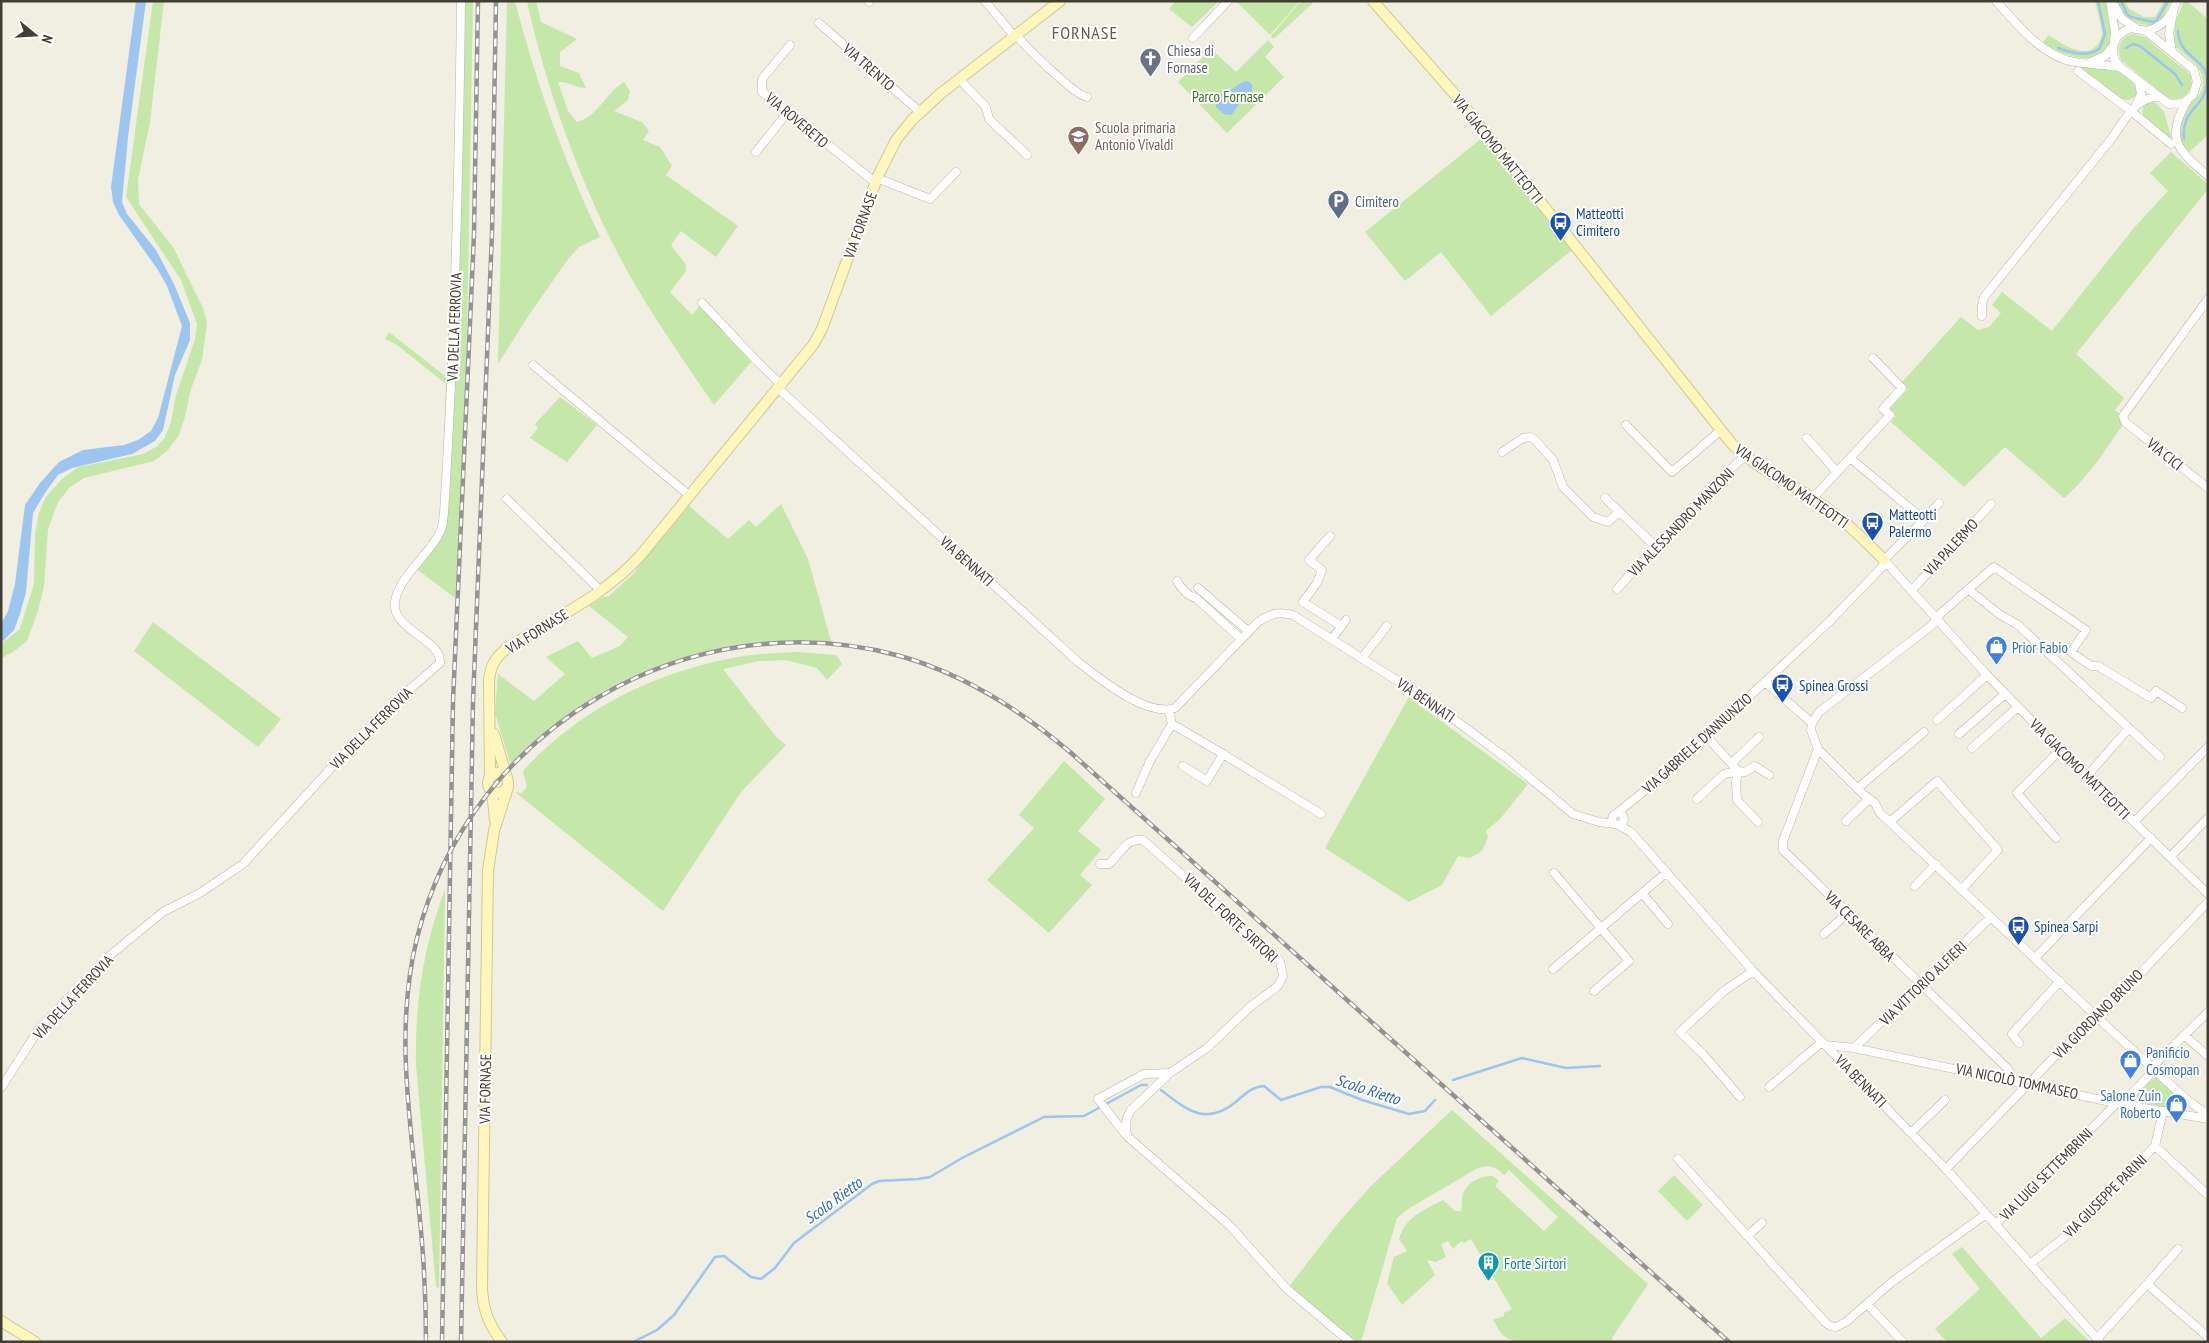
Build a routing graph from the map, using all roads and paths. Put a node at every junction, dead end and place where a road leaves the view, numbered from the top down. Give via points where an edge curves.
1 (461, 1) edge
2 (986, 1) edge
3 (1228, 1) edge
4 (1373, 1) edge
5 (1996, 1) edge
6 (2111, 1) edge
7 (1059, 2) edge
8 (2176, 5) edge
9 (819, 23) dead end
10 (2136, 28) junction
11 (2146, 31) junction
12 (1015, 35) junction
13 (1192, 38) dead end
14 (2114, 44) junction
15 (790, 46) dead end
16 (2173, 52) junction
17 (2087, 63) junction
18 (2120, 67) junction
19 (2078, 70) dead end
20 (958, 79) junction
21 (2139, 83) junction
22 (1087, 97) dead end
23 (2158, 98) junction
24 (2187, 101) junction
25 (2134, 108) junction
26 (920, 112) junction
27 (787, 113) junction
28 (2171, 144) dead end
29 (756, 152) dead end
30 (1028, 155) dead end
31 (956, 172) dead end
32 (2208, 176) edge
33 (877, 180) junction
34 (2208, 298) edge
35 (702, 303) dead end
36 (1982, 316) dead end
37 (1873, 358) dead end
38 (533, 365) dead end
39 (780, 387) junction
40 (1626, 425) dead end
41 (1720, 430) junction
42 (1807, 438) dead end
43 (1502, 452) dead end
44 (1746, 455) junction
45 (1850, 458) junction
46 (1837, 472) junction
47 (2208, 488) edge
48 (690, 496) junction
49 (1605, 498) dead end
50 (1813, 498) junction
51 (507, 499) dead end
52 (1939, 502) dead end
53 (1991, 504) dead end
54 (1619, 512) junction
55 (1924, 520) junction
56 (1330, 536) dead end
57 (1656, 547) junction
58 (1886, 565) junction
59 (1177, 581) dead end
60 (1198, 588) dead end
61 (1617, 589) dead end
62 (1968, 589) junction
63 (1912, 590) junction
64 (601, 591) junction
65 (1303, 602) junction
66 (1293, 615) junction
67 (1937, 618) junction
68 (1386, 626) dead end
69 (1248, 631) junction
70 (1241, 639) junction
71 (1332, 639) junction
72 (1362, 658) junction
73 (1987, 675) junction
74 (1765, 682) junction
75 (2005, 694) junction
76 (2018, 707) junction
77 (2182, 708) dead end
78 (1169, 711) junction
79 (490, 713) junction
80 (1937, 720) dead end
81 (1812, 723) junction
82 (1172, 724) junction
83 (2129, 728) junction
84 (1924, 732) dead end
85 (1959, 734) dead end
86 (1706, 736) junction
87 (1760, 738) dead end
88 (2208, 747) edge
89 (1972, 748) dead end
90 (1818, 749) junction
91 (2060, 750) junction
92 (1223, 754) junction
93 (2160, 757) dead end
94 (1732, 763) junction
95 (1182, 766) dead end
96 (1738, 771) junction
97 (1769, 775) dead end
98 (2087, 776) junction
99 (490, 777) junction
100 (508, 783) junction
101 (1858, 788) junction
102 (492, 791) junction
103 (1136, 793) dead end
104 (1698, 799) dead end
105 (1869, 799) junction
106 (1320, 814) dead end
107 (2208, 818) edge
108 (1616, 820) junction
109 (1846, 821) dead end
110 (1891, 821) junction
111 (1758, 822) dead end
112 (2134, 822) junction
113 (494, 831) junction
114 (2056, 838) dead end
115 (2151, 838) junction
116 (2170, 857) junction
117 (1100, 864) dead end
118 (1936, 864) junction
119 (1667, 872) junction
120 (1554, 873) dead end
121 (1915, 886) dead end
122 (1962, 889) junction
123 (1642, 893) junction
124 (2208, 893) edge
125 (2208, 902) edge
126 (1848, 913) junction
127 (1991, 917) junction
128 (1668, 924) dead end
129 (1601, 927) junction
130 (1824, 934) dead end
131 (2035, 958) junction
132 (1553, 969) dead end
133 (1753, 970) junction
134 (2060, 981) junction
135 (1921, 985) junction
136 (1594, 991) dead end
137 (2208, 1012) edge
138 (2098, 1018) junction
139 (2184, 1035) junction
140 (1824, 1043) junction
141 (2019, 1043) dead end
142 (1854, 1048) junction
143 (2208, 1056) edge
144 (2153, 1069) junction
145 (1170, 1073) junction
146 (2008, 1080) junction
147 (2029, 1084) junction
148 (1769, 1087) dead end
149 (1, 1088) edge
150 (1740, 1097) dead end
151 (2186, 1098) junction
152 (1944, 1100) dead end
153 (2117, 1103) junction
154 (2127, 1105) junction
155 (2163, 1111) junction
156 (2176, 1113) junction
157 (2208, 1115) edge
158 (2208, 1119) edge
159 (1911, 1133) junction
160 (1128, 1137) junction
161 (2156, 1146) junction
162 (1678, 1159) dead end
163 (1946, 1169) junction
164 (2208, 1195) edge
165 (1986, 1214) junction
166 (1762, 1223) dead end
167 (1996, 1224) junction
168 (1747, 1236) junction
169 (2178, 1249) dead end
170 (2031, 1263) junction
171 (2147, 1284) junction
172 (1866, 1304) junction
173 (1, 1321) edge
174 (2208, 1338) edge
175 (2099, 1340) edge
176 (34, 1342) edge
177 (502, 1342) edge
178 (1350, 1342) edge
179 (1903, 1342) edge

1 - 149 street, VIA DELLA FERROVIA via 458,211 444,513 441,531 401,586 395,602 401,621 438,653 440,663 378,716 243,864 200,893 163,912 108,957 39,1029
2 - 12 street
3 - 13 street
4 - 41 street, VIA GIACOMO MATTEOTTI via 1451,90
5 - 17 street via 2048,51 2067,60
6 - 10 street via 2122,19
6 - 14 street
7 - 12 street, VIA FORNASE
8 - 11 street via 2160,27
8 - 16 street via 2169,34
9 - 26 street, VIA TRENTO
10 - 11 street
10 - 14 street via 2123,32
11 - 16 street
12 - 20 street, VIA FORNASE
12 - 22 street via 1070,88 1081,97
14 - 17 street via 2100,59
14 - 18 street via 2114,59
15 - 27 street, VIA ROVERETO via 760,84 762,92
16 - 24 street via 2190,66 2196,76 2196,91
17 - 18 street
18 - 21 street
19 - 25 street
20 - 26 street, VIA FORNASE
20 - 30 street via 986,108 989,119
21 - 23 street
21 - 25 street via 2141,94
23 - 24 street via 2174,104
23 - 25 street via 2151,98
24 - 32 street via 2176,125 2177,141 2181,152
25 - 28 street
25 - 36 street via 1984,297
26 - 33 street, VIA FORNASE via 896,140
27 - 29 street
27 - 33 street, VIA ROVERETO
31 - 33 street, VIA ROVERETO via 930,199
33 - 39 street, VIA FORNASE via 818,337
34 - 47 street, VIA CICI via 2124,413 2124,419
35 - 39 street
37 - 45 street via 1902,388 1883,409 1890,415
38 - 48 street
39 - 48 street, VIA FORNASE
39 - 78 street, VIA BENNATI via 1077,661 1135,700
40 - 41 street via 1672,472
41 - 44 street, VIA GIACOMO MATTEOTTI
42 - 46 street
43 - 54 street via 1530,437 1553,460 1563,487 1593,517 1608,522
44 - 50 street, VIA GIACOMO MATTEOTTI
44 - 57 street, VIA ALESSANDRO MANZONI via 1712,486
45 - 46 street
45 - 55 street
46 - 50 street
48 - 64 street, VIA FORNASE via 626,571
49 - 54 street
50 - 58 street, VIA GIACOMO MATTEOTTI via 1843,520
51 - 64 street
52 - 55 street, VIA GABRIELE D'ANNUNZIO
53 - 63 street, VIA PALERMO
54 - 57 street
55 - 58 street, VIA GABRIELE D'ANNUNZIO
56 - 65 street via 1309,560 1322,570
57 - 61 street, VIA ALESSANDRO MANZONI
58 - 63 street, VIA GIACOMO MATTEOTTI
58 - 74 street, VIA GABRIELE D'ANNUNZIO
59 - 70 street
60 - 69 street
62 - 67 street
62 - 77 street via 1994,567 2086,630 2071,652 2151,698 2156,691
62 - 83 street via 2018,625
63 - 67 street, VIA GIACOMO MATTEOTTI
64 - 79 street, VIA FORNASE via 495,659 490,671
65 - 66 street
65 - 71 street via 1343,623
66 - 69 street via 1269,614
66 - 71 street, VIA BENNATI
67 - 73 street, VIA GIACOMO MATTEOTTI
67 - 81 street via 1820,712
68 - 72 street
69 - 70 street
70 - 78 street via 1181,704
71 - 72 street, VIA BENNATI
72 - 108 street, VIA BENNATI via 1459,722 1566,810 1579,817
73 - 75 street, VIA GIACOMO MATTEOTTI
73 - 80 street
74 - 81 street
74 - 86 street, VIA GABRIELE D'ANNUNZIO
75 - 76 street, VIA GIACOMO MATTEOTTI
75 - 85 street
76 - 89 street
76 - 91 street, VIA GIACOMO MATTEOTTI
78 - 82 street
79 - 99 street, VIA FORNASE
79 - 100 street, VIA FORNASE
81 - 90 street via 1811,735
82 - 92 street
82 - 103 street
83 - 93 street
83 - 98 street
84 - 101 street
86 - 94 street
86 - 108 street, VIA GABRIELE D'ANNUNZIO
87 - 94 street
88 - 112 street
90 - 101 street
90 - 126 street, VIA CESARE ABBA via 1782,846 1786,854
91 - 98 street, VIA GIACOMO MATTEOTTI
91 - 114 street via 2017,793
92 - 95 street via 1207,781
92 - 106 street
94 - 96 street
96 - 97 street via 1745,772 1755,766
96 - 104 street via 1724,774
96 - 111 street via 1737,800
98 - 112 street, VIA GIACOMO MATTEOTTI
99 - 100 street via 499,772
99 - 102 street, VIA FORNASE via 488,784
100 - 102 street via 501,793
100 - 113 street, VIA FORNASE
101 - 105 street
102 - 113 street, VIA FORNASE
105 - 109 street
105 - 110 street
107 - 116 street
108 - 119 street, VIA BENNATI
110 - 118 street
110 - 122 street via 1937,781 1998,850
112 - 115 street, VIA GIACOMO MATTEOTTI
113 - 177 street, VIA FORNASE via 488,882 482,1292 490,1325
115 - 116 street, VIA GIACOMO MATTEOTTI
115 - 131 street
116 - 124 street, VIA GIACOMO MATTEOTTI
117 - 145 street, VIA DEL FORTE SIRTORI via 1109,864 1129,842 1143,840 1272,952 1282,966 1283,976 1278,986 1207,1048
118 - 121 street
118 - 122 street
119 - 123 street
119 - 133 street, VIA BENNATI
120 - 129 street
122 - 127 street
123 - 128 street
123 - 129 street
125 - 138 street, VIA GIORDANO BRUNO
126 - 130 street
126 - 135 street, VIA CESARE ABBA
127 - 131 street
127 - 135 street, VIA VITTORIO ALFIERI
129 - 132 street
129 - 136 street via 1629,960
131 - 134 street
133 - 140 street, VIA BENNATI
133 - 150 street via 1680,1032
134 - 138 street
134 - 141 street via 2012,1034
135 - 142 street, VIA VITTORIO ALFIERI
135 - 146 street, VIA CESARE ABBA via 2008,1069
137 - 139 street
138 - 144 street
138 - 147 street, VIA GIORDANO BRUNO
139 - 143 street
139 - 144 street
140 - 142 street, VIA NICOLÒ TOMMASEO
140 - 148 street
140 - 159 street, VIA BENNATI
142 - 146 street, VIA NICOLÒ TOMMASEO
144 - 151 street
144 - 154 street
145 - 160 street, VIA DEL FORTE SIRTORI via 1126,1116
145 - 160 street via 1144,1074 1102,1104
146 - 147 street, VIA NICOLÒ TOMMASEO
147 - 153 street, VIA NICOLÒ TOMMASEO
147 - 163 street, VIA GIORDANO BRUNO
151 - 156 street via 2184,1109
151 - 157 street
152 - 159 street
153 - 154 street, VIA NICOLÒ TOMMASEO
153 - 167 street, VIA LUIGI SETTEMBRINI
154 - 155 street, VIA NICOLÒ TOMMASEO
155 - 156 street, VIA NICOLÒ TOMMASEO
155 - 161 street, VIA GIUSEPPE PARINI
156 - 158 street, VIA NICOLÒ TOMMASEO
159 - 163 street, VIA BENNATI
160 - 178 street via 1229,1225 1287,1289
161 - 164 street, VIA GIUSEPPE PARINI
161 - 170 street, VIA GIUSEPPE PARINI via 2075,1229
162 - 168 street
163 - 165 street, VIA BENNATI
165 - 167 street, VIA BENNATI
165 - 172 street
166 - 168 street
167 - 170 street, VIA BENNATI
168 - 172 street via 1830,1326 1840,1326
169 - 171 street
170 - 175 street, VIA BENNATI
171 - 174 street
171 - 175 street
172 - 179 street
173 - 176 street

